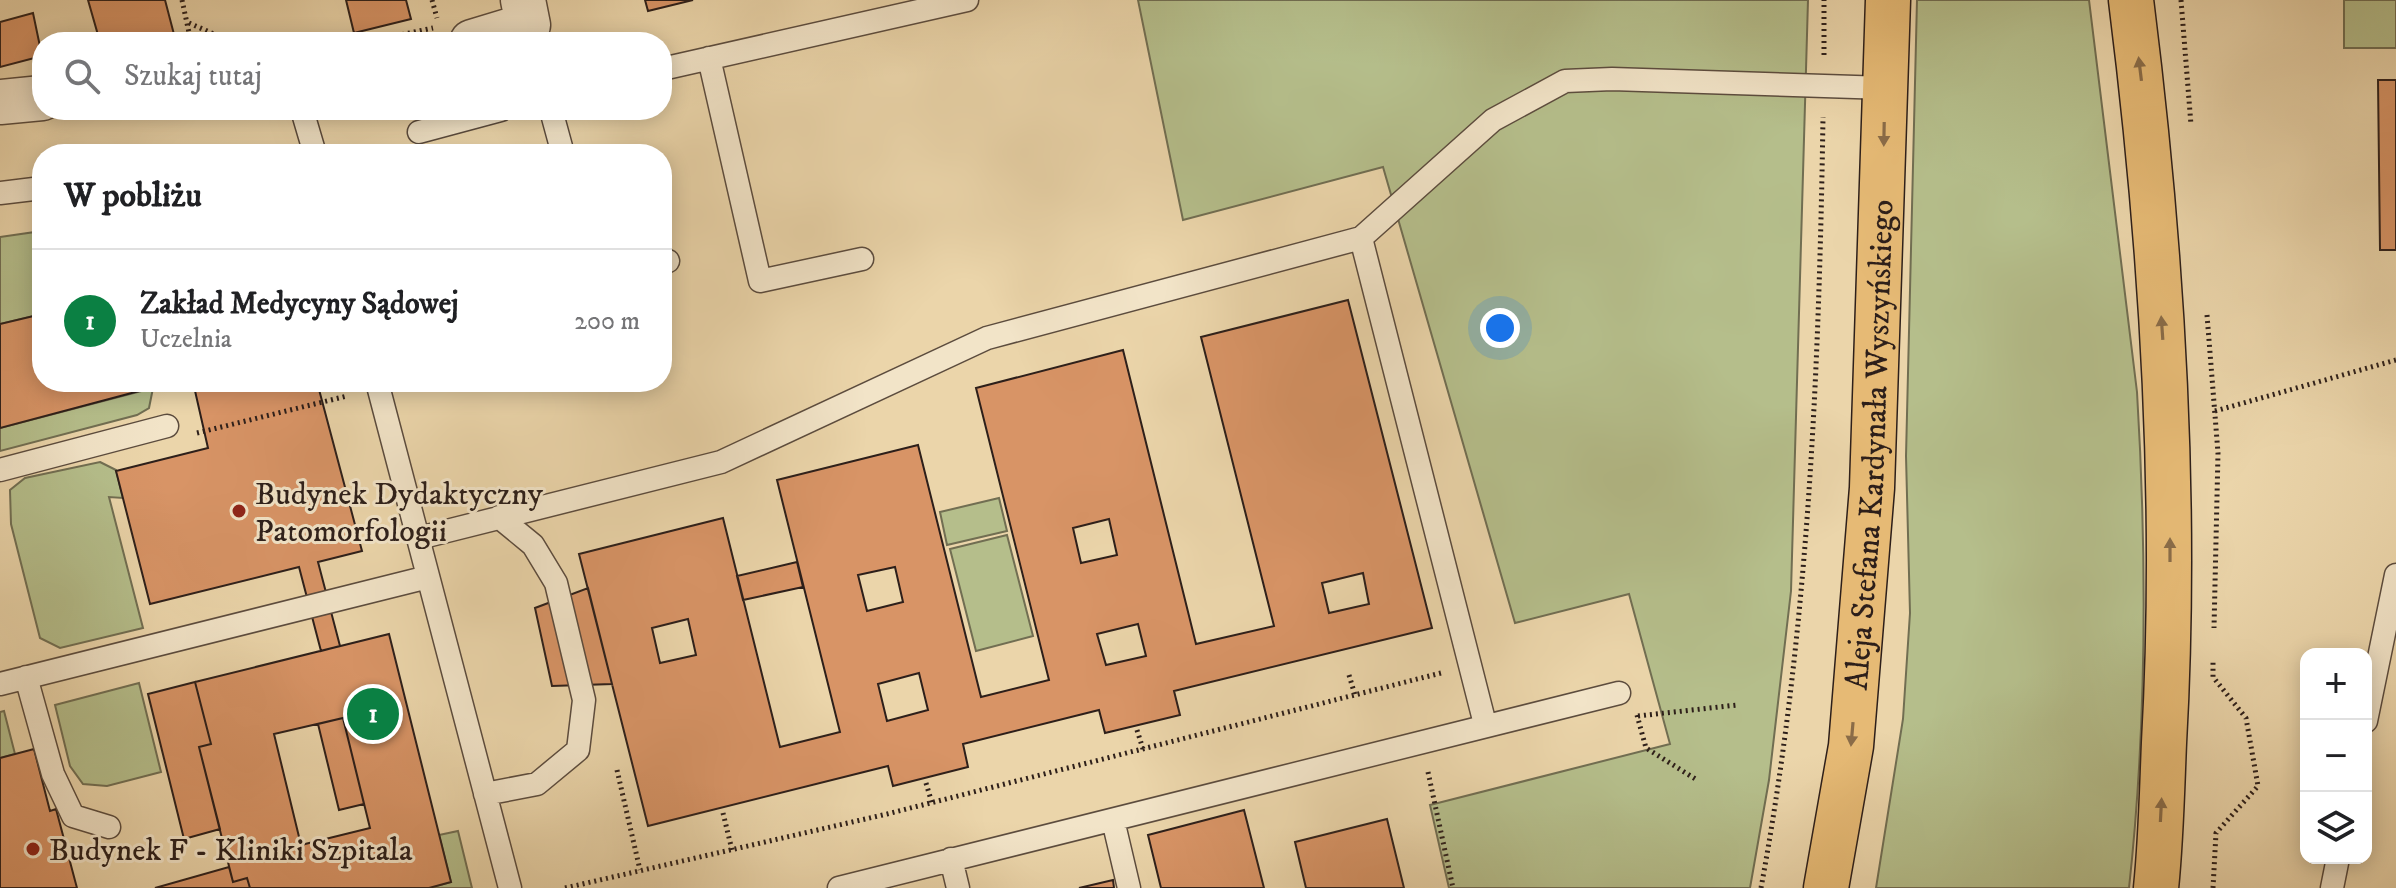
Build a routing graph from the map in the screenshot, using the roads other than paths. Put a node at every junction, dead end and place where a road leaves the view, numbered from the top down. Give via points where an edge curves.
1 (967, 0) edge
2 (1888, 0) edge
3 (2131, 0) edge
4 (528, 22) edge
5 (467, 32) edge
6 (709, 58) junction
7 (672, 67) edge
8 (1886, 88) junction
9 (32, 99) edge
10 (0, 102) edge
11 (305, 120) edge
12 (464, 120) edge
13 (554, 120) edge
14 (419, 132) dead end
15 (312, 144) edge
16 (560, 144) edge
17 (32, 189) edge
18 (0, 193) edge
19 (1361, 238) junction
20 (862, 259) dead end
21 (380, 392) edge
22 (167, 426) road end
23 (0, 470) edge
24 (499, 517) junction
25 (419, 538) junction
26 (2396, 575) edge
27 (428, 577) junction
28 (26, 677) junction
29 (0, 684) edge
30 (1619, 693) road end
31 (2366, 720) edge
32 (1485, 724) junction
33 (485, 794) junction
34 (1113, 820) junction
35 (109, 827) dead end
36 (951, 859) junction
37 (2337, 864) edge
38 (510, 888) edge
39 (839, 888) edge
40 (958, 888) edge
41 (1129, 888) edge
42 (1826, 888) edge
43 (2156, 888) edge
44 (2332, 888) edge

1 - 6 lane
2 - 8 main road, Aleja Stefana Kardynała Wyszyńskiego
43 -> 3 main road via 2168,667 2168,406
4 - 5 street
6 - 7 lane
6 - 20 lane via 760,281
8 - 19 lane via 1565,81 1493,120
8 -> 42 main road, Aleja Stefana Kardynała Wyszyńskiego via 1872,488 1851,746
9 - 10 street
11 - 15 lane
12 - 14 lane
13 - 16 lane
17 - 18 lane
19 - 24 lane via 987,338 721,462
19 - 32 lane
21 - 25 lane
22 - 23 lane
24 - 25 lane
24 - 33 lane via 533,545 556,583 584,700 578,750 537,784
25 - 27 lane
26 - 31 lane
27 - 28 lane
27 - 33 lane
28 - 29 lane
28 - 35 lane via 53,774 73,816
30 - 32 lane
32 - 34 lane
33 - 38 lane
34 - 36 lane
34 - 41 lane
36 - 39 lane
36 - 40 lane
37 - 44 lane

